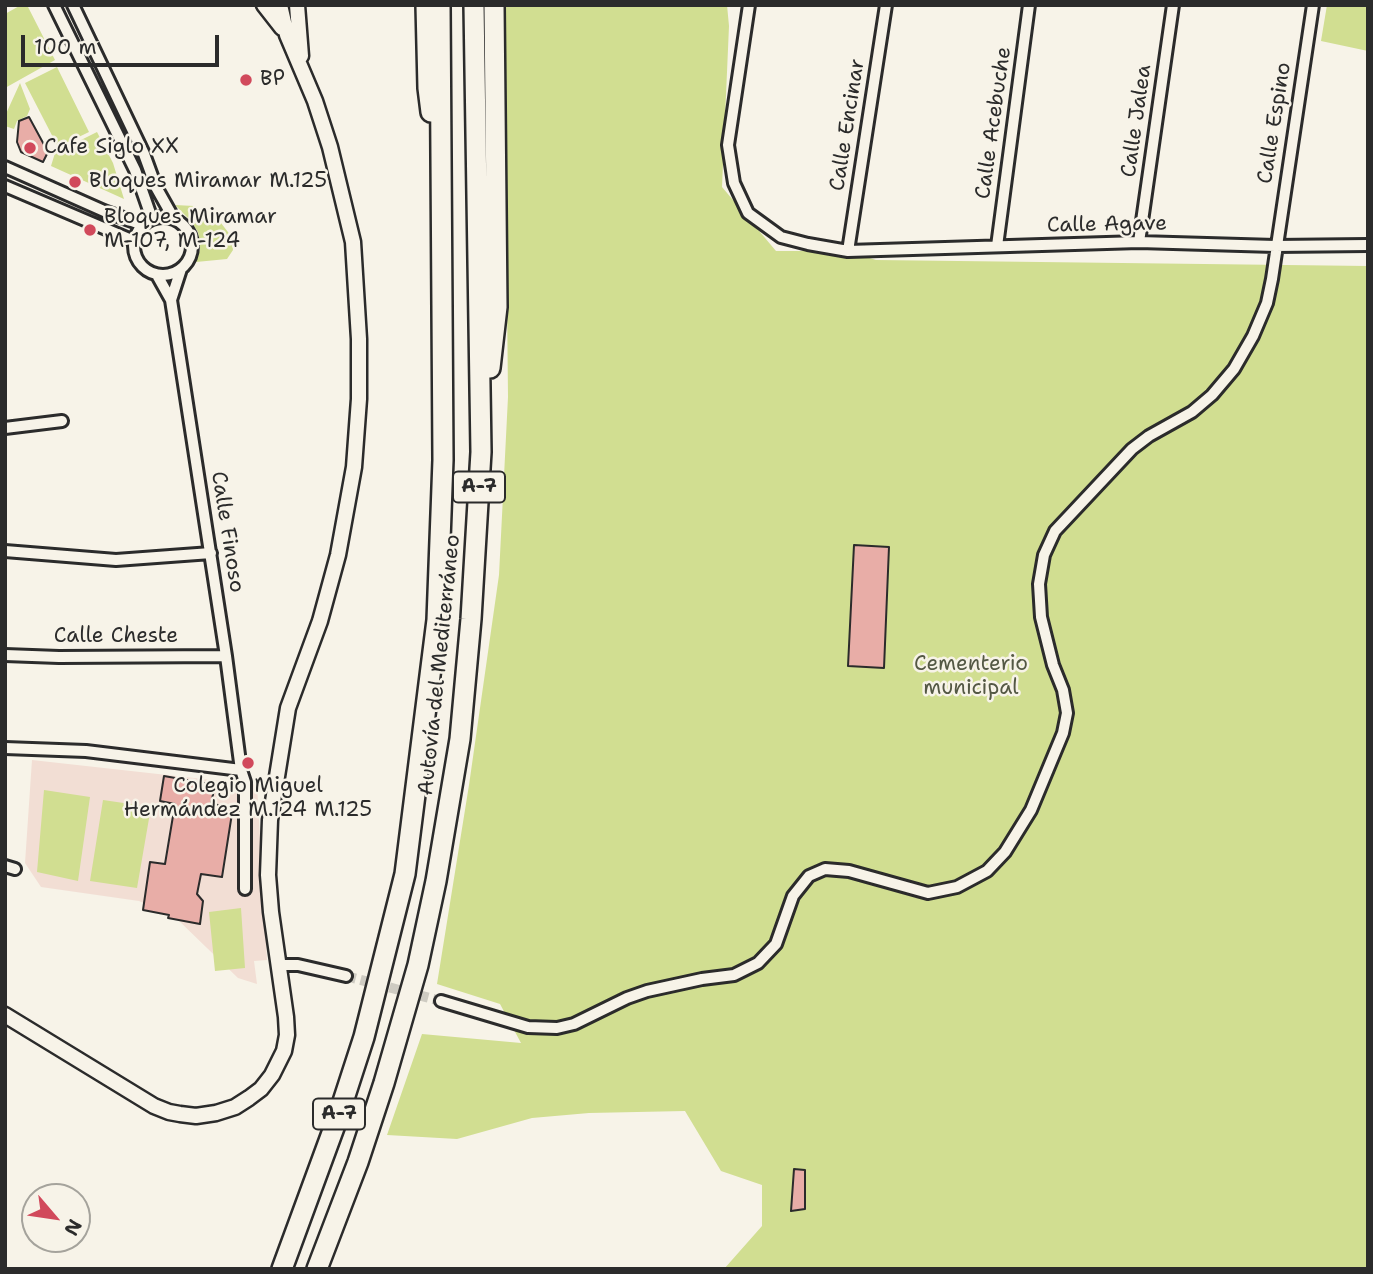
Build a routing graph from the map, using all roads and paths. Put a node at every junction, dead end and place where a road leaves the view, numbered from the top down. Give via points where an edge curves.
1 (54, 5) edge
2 (73, 5) edge
3 (264, 5) edge
4 (279, 5) edge
5 (297, 5) edge
6 (426, 5) edge
7 (440, 5) edge
8 (474, 5) edge
9 (494, 5) edge
10 (749, 5) edge
11 (886, 5) edge
12 (1030, 5) edge
13 (1173, 5) edge
14 (1312, 5) edge
15 (287, 35) junction
16 (305, 75) junction
17 (5, 166) edge
18 (5, 186) edge
19 (443, 189) junction
20 (174, 219) junction
21 (148, 222) junction
22 (134, 241) junction
23 (1139, 242) junction
24 (1368, 245) edge
25 (997, 246) junction
26 (1275, 246) junction
27 (848, 251) junction
28 (181, 270) junction
29 (157, 275) junction
30 (171, 300) junction
31 (62, 421) dead end
32 (5, 428) edge
33 (481, 452) junction
34 (5, 551) edge
35 (211, 553) junction
36 (5, 655) edge
37 (226, 656) junction
38 (5, 748) edge
39 (243, 776) junction
40 (245, 889) dead end
41 (278, 965) junction
42 (346, 976) tunnel mouth
43 (441, 1000) tunnel mouth
44 (5, 1015) edge
45 (282, 1269) edge
46 (317, 1269) edge

1 - 21 street via 135,170
2 - 20 street
3 - 15 street
4 - 15 street
5 - 16 street
6 - 19 highway via 428,88
7 - 19 highway, Autovía del Mediterráneo / A-7
8 - 33 highway, Autovía del Mediterráneo / A-7
9 - 33 highway via 497,307
10 - 27 street, Calle Agave via 729,145 734,183 748,213 781,237
11 - 27 street, Calle Encinar
12 - 25 street, Calle Acebuche
13 - 23 street, Calle Jalea
14 - 26 street, Calle Espino
15 - 16 street
16 - 41 street via 330,147 353,242 359,399 354,467 338,555 288,708 270,820 268,875
17 - 21 street via 104,211
18 - 22 street
19 - 45 highway, Autovía del Mediterráneo / A-7 via 443,460 437,620 405,874 364,1037
20 - 21 street via 160,217
20 - 28 street via 187,230 192,247
21 - 22 street
22 - 29 street via 141,266
23 - 25 street, Calle Agave
23 - 26 street, Calle Agave
24 - 26 street, Calle Agave
25 - 27 street, Calle Agave
26 - 43 street, Calle Espino via 1267,303 1234,369 1192,412 1132,449 1055,531 1044,555 1039,584 1041,617 1067,713 1063,733 1031,810 987,871 957,887 928,893 825,869 809,876 793,896 776,944 758,963 734,975 637,995 557,1028 528,1027
28 - 29 street
28 - 30 street, Calle Finoso
29 - 30 street, Calle Finoso
30 - 35 street, Calle Finoso
31 - 32 street
33 - 46 highway, Autovía del Mediterráneo / A-7 via 460,739 436,881 418,965 384,1083
34 - 35 street via 116,560
35 - 37 street, Calle Finoso
36 - 37 street, Calle Cheste
37 - 39 street, Calle Finoso
38 - 39 street via 86,751
39 - 40 street, Calle Finoso
41 - 42 street
41 - 44 street via 286,1017 284,1051 261,1089 235,1107 216,1113 169,1112

